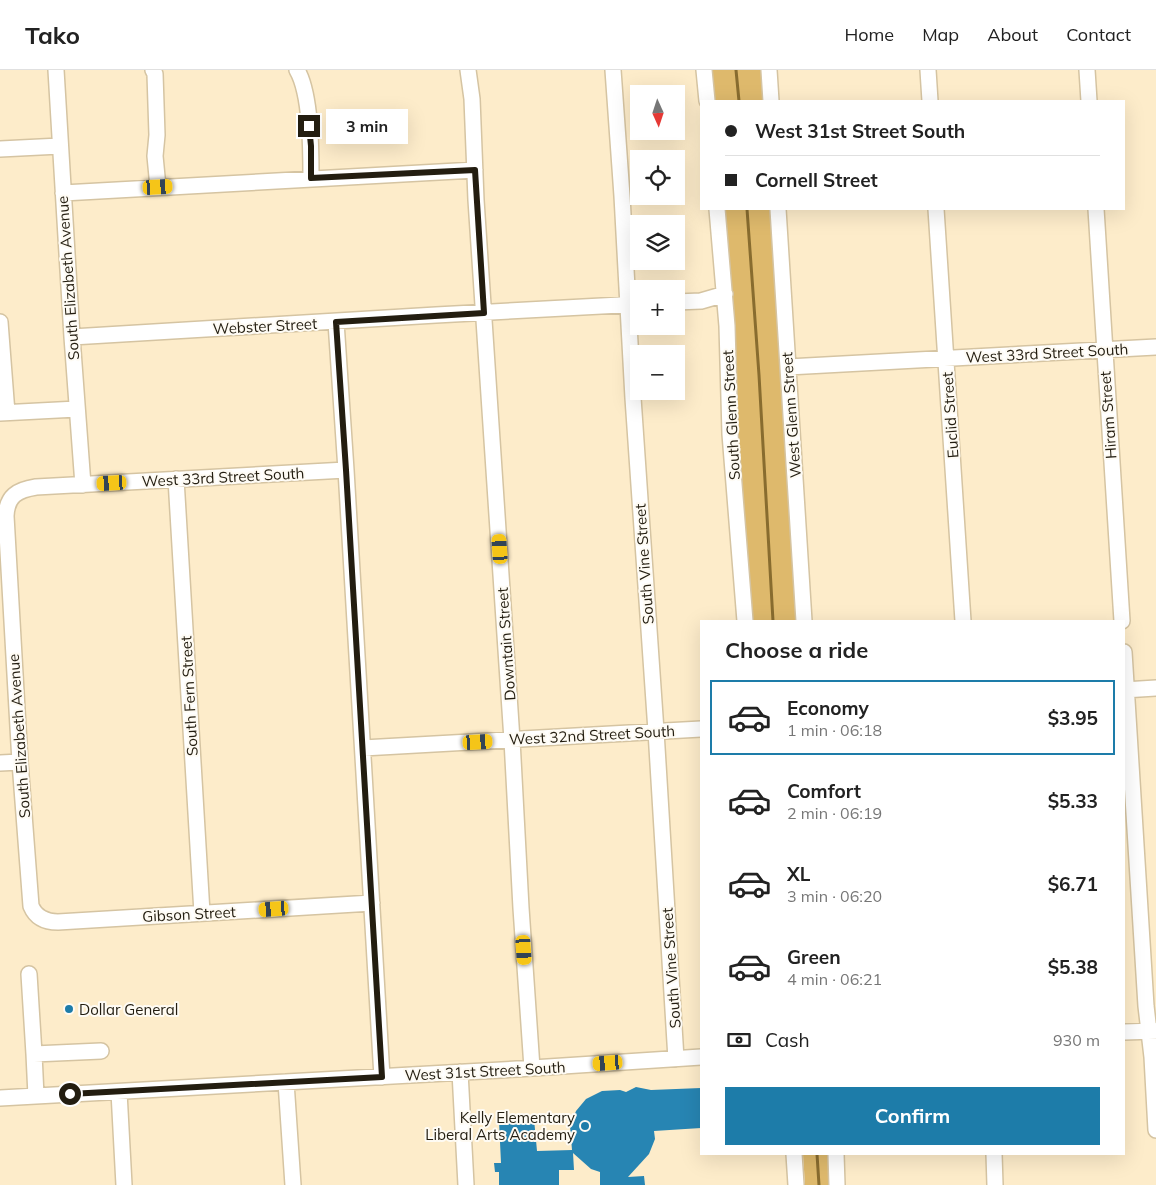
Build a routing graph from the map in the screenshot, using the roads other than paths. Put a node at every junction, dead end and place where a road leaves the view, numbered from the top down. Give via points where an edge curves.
1 (56, 70) edge
2 (153, 70) edge
3 (297, 70) edge
4 (468, 70) edge
5 (613, 70) edge
6 (704, 70) edge
7 (769, 70) edge
8 (928, 70) edge
9 (1087, 70) edge
10 (707, 100) edge
11 (771, 100) edge
12 (930, 100) edge
13 (1089, 100) edge
14 (60, 146) junction
15 (0, 150) edge
16 (475, 170) junction
17 (311, 178) junction
18 (158, 187) junction
19 (63, 193) junction
20 (717, 210) edge
21 (778, 210) edge
22 (936, 210) edge
23 (1096, 210) edge
24 (631, 280) edge
25 (725, 294) junction
26 (685, 302) edge
27 (630, 304) edge
28 (484, 313) junction
29 (0, 322) edge
30 (336, 322) junction
31 (633, 335) edge
32 (72, 338) junction
33 (1156, 347) edge
34 (1104, 350) junction
35 (946, 358) junction
36 (788, 367) junction
37 (77, 408) junction
38 (4, 413) edge
39 (346, 470) junction
40 (176, 479) junction
41 (83, 485) junction
42 (12, 497) joint
43 (5, 577) edge
44 (745, 620) edge
45 (804, 620) edge
46 (963, 620) edge
47 (1122, 620) edge
48 (1156, 688) edge
49 (1125, 690) edge
50 (700, 729) edge
51 (656, 731) junction
52 (512, 740) junction
53 (363, 748) junction
54 (20, 762) junction
55 (0, 763) edge
56 (372, 903) junction
57 (202, 913) junction
58 (37, 915) joint
59 (29, 974) dead end
60 (1153, 1031) edge
61 (1125, 1032) edge
62 (102, 1051) dead end
63 (34, 1054) junction
64 (700, 1057) edge
65 (676, 1059) junction
66 (532, 1068) junction
67 (460, 1072) junction
68 (382, 1077) junction
69 (286, 1082) junction
70 (120, 1092) junction
71 (36, 1096) junction
72 (0, 1098) edge
73 (1156, 1130) edge
74 (794, 1155) edge
75 (836, 1155) edge
76 (994, 1155) edge
77 (124, 1185) edge
78 (293, 1185) edge
79 (466, 1185) edge
80 (796, 1185) edge
81 (837, 1185) edge
82 (995, 1185) edge

1 - 14 street, South Elizabeth Avenue
2 - 18 street
3 - 17 street via 307,104
4 - 16 street, Downtain Street
5 - 24 street, South Vine Street
6 - 10 street
7 - 11 street
8 - 12 street
9 - 13 street
14 - 15 street
14 - 19 street, South Elizabeth Avenue
16 - 17 street
16 - 28 street, Downtain Street
17 - 18 street
18 - 19 street
19 - 32 street, South Elizabeth Avenue
20 - 25 street, South Glenn Street
21 - 36 street, West Glenn Street
22 - 35 street, Euclid Street
23 - 34 street, Hiram Street
25 - 26 street
25 - 44 street, South Glenn Street via 730,434
27 - 28 street, Webster Street
28 - 30 street, Webster Street
28 - 52 street, Downtain Street
29 - 38 street
30 - 32 street, Webster Street
30 - 39 street
31 - 51 street, South Vine Street via 633,398
32 - 37 street, South Elizabeth Avenue
33 - 34 street, West 33rd Street South
34 - 35 street, West 33rd Street South
34 - 47 street, Hiram Street
35 - 36 street, West 33rd Street South
35 - 46 street, Euclid Street
36 - 45 street, West Glenn Street
37 - 38 street
37 - 41 street, South Elizabeth Avenue
39 - 40 street, West 33rd Street South
39 - 53 street
40 - 41 street, West 33rd Street South
40 - 57 street, South Fern Street
41 - 42 street, West 33rd Street South via 26,489
42 - 43 street, South Elizabeth Avenue via 6,516
43 - 54 street, South Elizabeth Avenue
48 - 49 street
49 - 60 street via 1146,1006
50 - 51 street, West 32nd Street South
51 - 52 street, West 32nd Street South
51 - 65 street, South Vine Street
52 - 53 street, West 32nd Street South
52 - 66 street, Downtain Street
53 - 56 street
54 - 55 street
54 - 58 street, South Elizabeth Avenue via 31,906
56 - 57 street, Gibson Street
56 - 68 street
57 - 58 street, Gibson Street via 58,922 43,920
59 - 63 street
60 - 61 street
60 - 73 street
62 - 63 street
63 - 71 street
64 - 65 street, West 31st Street South
65 - 66 street, West 31st Street South
66 - 67 street, West 31st Street South
67 - 68 street, West 31st Street South
67 - 79 street
68 - 69 street, West 31st Street South
69 - 70 street, West 31st Street South
69 - 78 street
70 - 71 street, West 31st Street South
70 - 77 street
71 - 72 street, West 31st Street South
74 - 80 street
75 - 81 street
76 - 82 street

